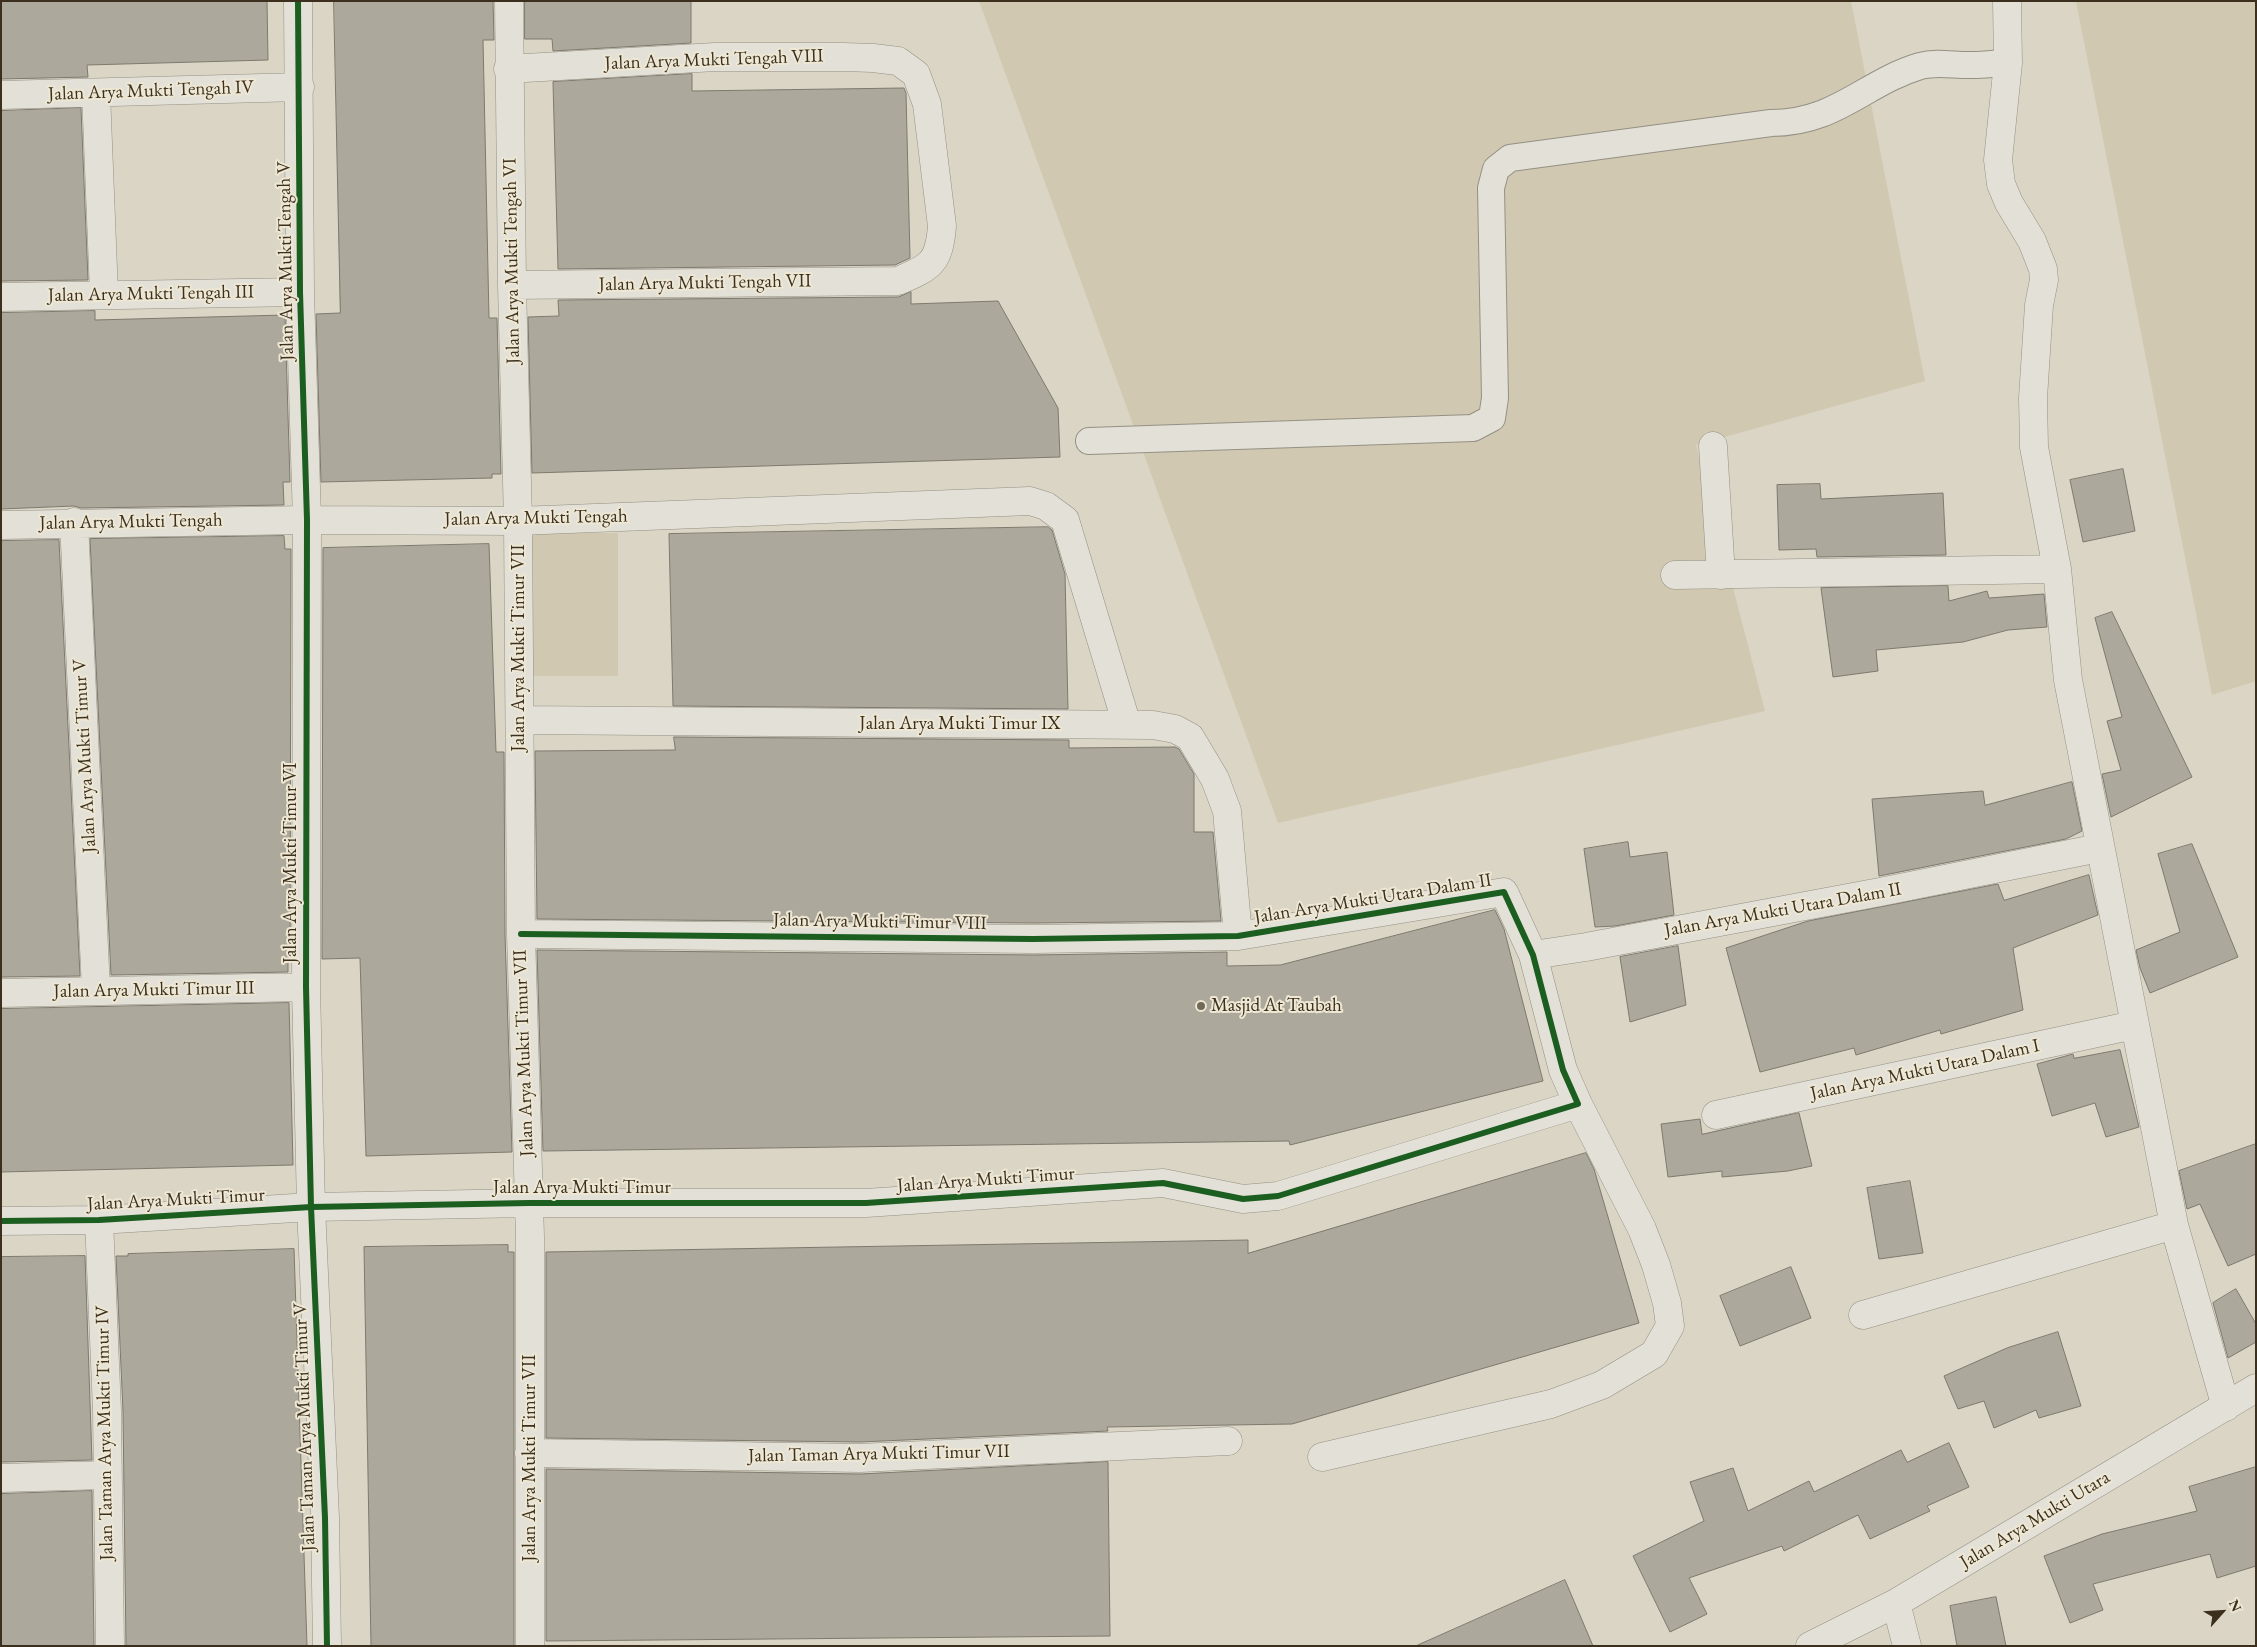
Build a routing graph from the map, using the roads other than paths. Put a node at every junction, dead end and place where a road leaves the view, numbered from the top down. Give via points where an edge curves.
1 (298, 1) edge
2 (509, 1) edge
3 (2007, 1) edge
4 (2008, 63) junction
5 (508, 69) junction
6 (300, 86) junction
7 (96, 93) junction
8 (1, 95) edge
9 (898, 281) joint
10 (512, 285) junction
11 (300, 292) junction
12 (104, 294) junction
13 (1, 296) edge
14 (1089, 441) dead end
15 (1714, 446) dead end
16 (307, 520) junction
17 (518, 521) junction
18 (74, 522) junction
19 (1, 524) edge
20 (2057, 569) junction
21 (1674, 575) dead end
22 (1721, 575) junction
23 (520, 720) junction
24 (1127, 725) junction
25 (2099, 848) junction
26 (521, 934) junction
27 (1238, 936) junction
28 (1533, 955) junction
29 (306, 987) junction
30 (96, 990) junction
31 (1, 993) edge
32 (2134, 1026) junction
33 (1578, 1104) junction
34 (1716, 1115) dead end
35 (529, 1203) junction
36 (311, 1207) junction
37 (100, 1220) junction
38 (1, 1221) edge
39 (2174, 1225) junction
40 (1863, 1315) dead end
41 (2256, 1388) edge
42 (2226, 1407) junction
43 (1228, 1441) dead end
44 (529, 1453) junction
45 (1322, 1457) dead end
46 (107, 1475) junction
47 (1, 1478) edge
48 (1896, 1603) junction
49 (110, 1646) edge
50 (327, 1646) edge
51 (530, 1646) edge
52 (1810, 1646) edge
53 (1907, 1646) edge

1 - 6 street, Jalan Arya Mukti Tengah V
2 - 5 street, Jalan Arya Mukti Tengah VI
3 - 4 street
4 - 14 lane via 1921,66 1830,112 1793,123 1771,123 1510,158 1496,169 1491,188 1495,398 1492,418 1481,425 1472,428
4 - 20 street via 1998,160 2009,203 2032,241 2043,269 2033,398 2034,447
5 - 9 street, Jalan Arya Mukti Tengah VIII via 715,57 843,57 898,62 916,74 927,104 942,226 941,241 933,262
5 - 10 street, Jalan Arya Mukti Tengah VI
6 - 7 street, Jalan Arya Mukti Tengah IV
6 - 11 street, Jalan Arya Mukti Tengah V
7 - 8 street, Jalan Arya Mukti Tengah IV
7 - 12 street
9 - 10 street, Jalan Arya Mukti Tengah VII
10 - 17 street, Jalan Arya Mukti Tengah VI
11 - 12 street, Jalan Arya Mukti Tengah III
11 - 16 street, Jalan Arya Mukti Tengah V
12 - 13 street, Jalan Arya Mukti Tengah III
15 - 22 street
16 - 17 street, Jalan Arya Mukti Tengah
16 - 18 street, Jalan Arya Mukti Tengah
16 - 29 street, Jalan Arya Mukti Timur VI
17 - 23 street, Jalan Arya Mukti Timur VII
17 - 24 street, Jalan Arya Mukti Tengah via 1012,500 1046,506 1065,520
18 - 19 street, Jalan Arya Mukti Tengah
18 - 30 street, Jalan Arya Mukti Timur V
20 - 22 street
20 - 25 street via 2068,680
21 - 22 street
23 - 24 street, Jalan Arya Mukti Timur IX
23 - 26 street, Jalan Arya Mukti Timur VII
24 - 27 street, Jalan Arya Mukti Timur IX via 1175,729 1190,737 1215,779 1226,812
25 - 28 street, Jalan Arya Mukti Utara Dalam II via 1880,892
25 - 32 street
26 - 27 street, Jalan Arya Mukti Timur VIII via 1033,939
26 - 35 street, Jalan Arya Mukti Timur VII
27 - 28 street, Jalan Arya Mukti Utara Dalam II via 1504,892
28 - 33 street via 1563,1070
29 - 30 street, Jalan Arya Mukti Timur III
29 - 36 street, Jalan Arya Mukti Timur VI
30 - 31 street, Jalan Arya Mukti Timur III
32 - 34 street, Jalan Arya Mukti Utara Dalam I
32 - 39 street
33 - 35 street, Jalan Arya Mukti Timur via 1278,1196 1243,1199 1162,1183 866,1203
33 - 45 street via 1642,1229 1656,1265 1670,1326 1654,1354 1602,1385 1551,1404
35 - 36 street, Jalan Arya Mukti Timur
35 - 44 street, Jalan Arya Mukti Timur VII
36 - 37 street, Jalan Arya Mukti Timur
36 - 50 street, Jalan Taman Arya Mukti Timur V via 326,1518
37 - 38 street, Jalan Arya Mukti Timur
37 - 46 street, Jalan Taman Arya Mukti Timur IV
39 - 40 street
39 - 42 street
41 - 42 street, Jalan Arya Mukti Utara
42 - 48 street, Jalan Arya Mukti Utara
43 - 44 street, Jalan Taman Arya Mukti Timur VII via 860,1458
44 - 51 street, Jalan Arya Mukti Timur VII
46 - 47 street
46 - 49 street, Jalan Taman Arya Mukti Timur IV
48 - 52 street, Jalan Arya Mukti Utara
48 - 53 street

